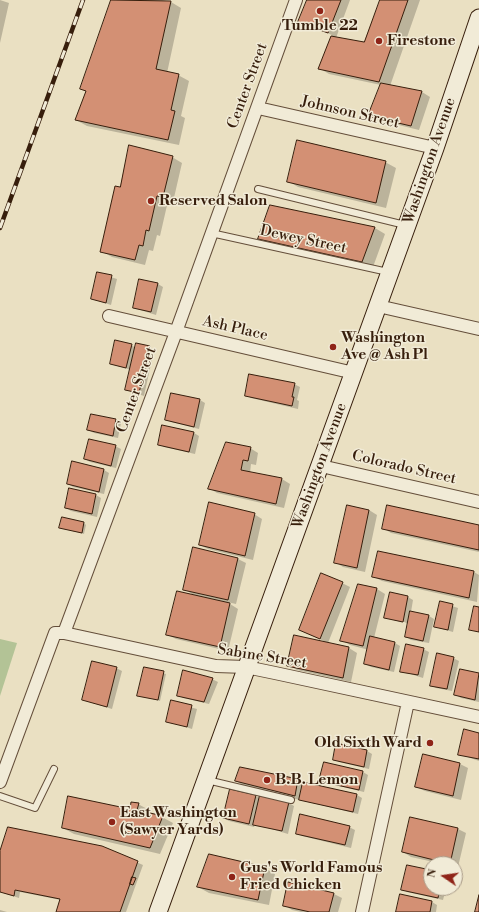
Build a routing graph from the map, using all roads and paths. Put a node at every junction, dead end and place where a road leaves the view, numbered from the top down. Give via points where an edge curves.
1 (296, 0) edge
2 (479, 18) edge
3 (258, 108) junction
4 (435, 148) junction
5 (258, 189) dead end
6 (407, 226) junction
7 (211, 233) junction
8 (390, 272) junction
9 (378, 306) junction
10 (109, 316) dead end
11 (479, 329) edge
12 (176, 332) junction
13 (354, 373) junction
14 (321, 466) junction
15 (479, 502) edge
16 (64, 633) junction
17 (246, 667) junction
18 (408, 702) junction
19 (479, 716) edge
20 (54, 769) dead end
21 (206, 780) junction
22 (0, 782) edge
23 (0, 796) edge
24 (291, 800) dead end
25 (158, 912) edge
26 (362, 912) edge

1 - 3 street, Center Street
2 - 4 main road, Washington Avenue
3 - 4 street, Johnson Street
3 - 7 street, Center Street
4 - 6 main road, Washington Avenue
5 - 6 lane
6 - 8 main road, Washington Avenue
7 - 8 lane, Dewey Street
7 - 12 street, Center Street
8 - 9 main road, Washington Avenue
9 - 11 street
9 - 13 main road, Washington Avenue
10 - 12 street, Ash Place
12 - 13 street, Ash Place
12 - 16 street, Center Street
13 - 14 main road, Washington Avenue
14 - 15 street, Colorado Street
14 - 17 main road, Washington Avenue
16 - 17 street, Sabine Street via 216,666
16 - 22 street via 55,633
17 - 18 street, Sabine Street
17 - 21 main road, Washington Avenue
18 - 19 street, Sabine Street
18 - 26 street
20 - 23 lane via 35,808
21 - 24 lane
21 - 25 main road, Washington Avenue

